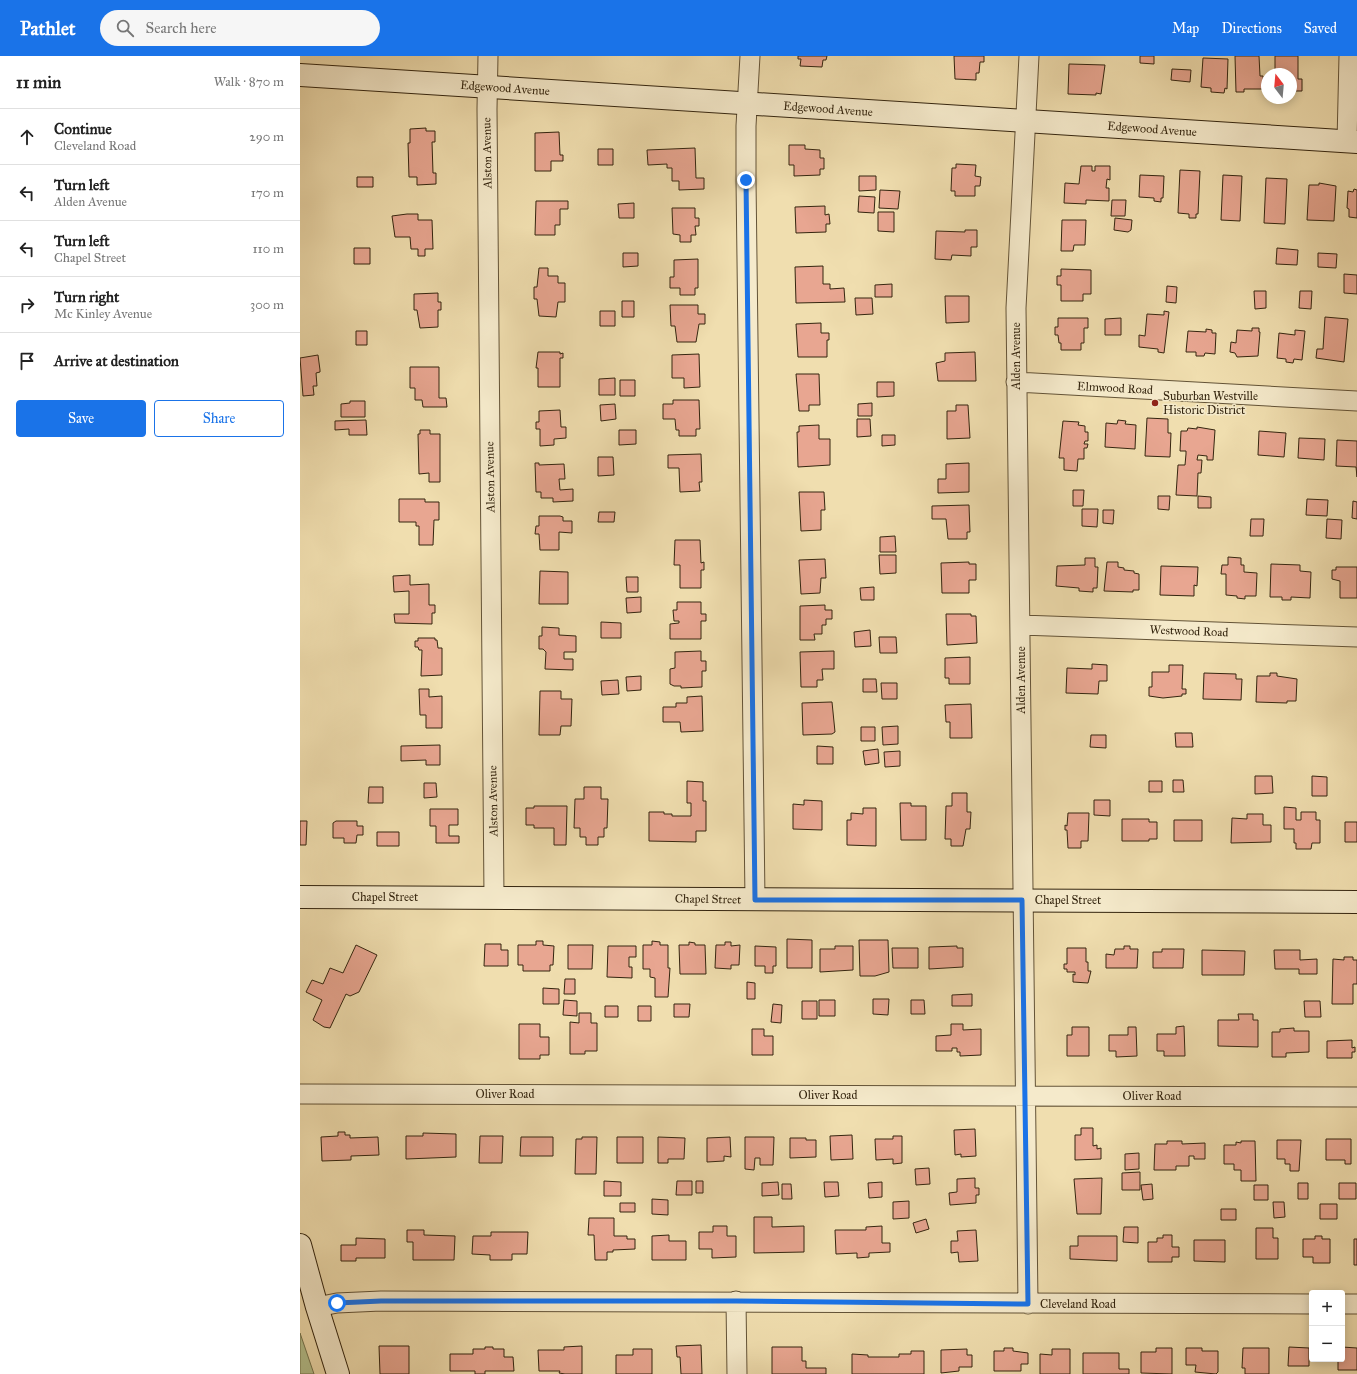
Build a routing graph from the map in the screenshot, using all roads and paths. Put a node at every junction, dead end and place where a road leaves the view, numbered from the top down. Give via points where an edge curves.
1 (488, 56) edge
2 (750, 56) edge
3 (1029, 56) edge
4 (1349, 56) edge
5 (300, 75) edge
6 (487, 87) junction
7 (747, 103) junction
8 (1025, 121) junction
9 (1352, 142) edge
10 (1016, 382) junction
11 (1357, 402) edge
12 (1021, 625) junction
13 (1357, 638) edge
14 (300, 897) edge
15 (494, 897) junction
16 (755, 900) junction
17 (1022, 900) junction
18 (1357, 902) edge
19 (300, 1094) edge
20 (1026, 1095) junction
21 (1357, 1097) edge
22 (300, 1245) edge
23 (736, 1301) junction
24 (1028, 1304) junction
25 (1309, 1304) edge
26 (1345, 1304) edge
27 (1357, 1304) edge
28 (317, 1307) junction
29 (338, 1374) edge
30 (737, 1374) edge

1 - 6 street, Alston Avenue
2 - 7 street
3 - 8 street, Alden Avenue
4 - 9 street
5 - 6 street, Edgewood Avenue
6 - 7 street, Edgewood Avenue
6 - 15 street, Alston Avenue
7 - 8 street, Edgewood Avenue
7 - 16 street
8 - 9 street, Edgewood Avenue
8 - 10 street, Alden Avenue via 1017,281
10 - 11 street, Elmwood Road
10 - 12 street, Alden Avenue
12 - 13 street, Westwood Road
12 - 17 street, Alden Avenue
14 - 15 street, Chapel Street
15 - 16 street, Chapel Street
16 - 17 street, Chapel Street
17 - 18 street, Chapel Street
17 - 20 street, Alden Avenue
19 - 20 street, Oliver Road
20 - 21 street, Oliver Road
20 - 24 street, Alden Avenue
22 - 28 street
23 - 24 street, Cleveland Road
23 - 28 street, Cleveland Road via 381,1301 337,1303
23 - 30 street
24 - 25 street, Cleveland Road
26 - 27 street
28 - 29 street

